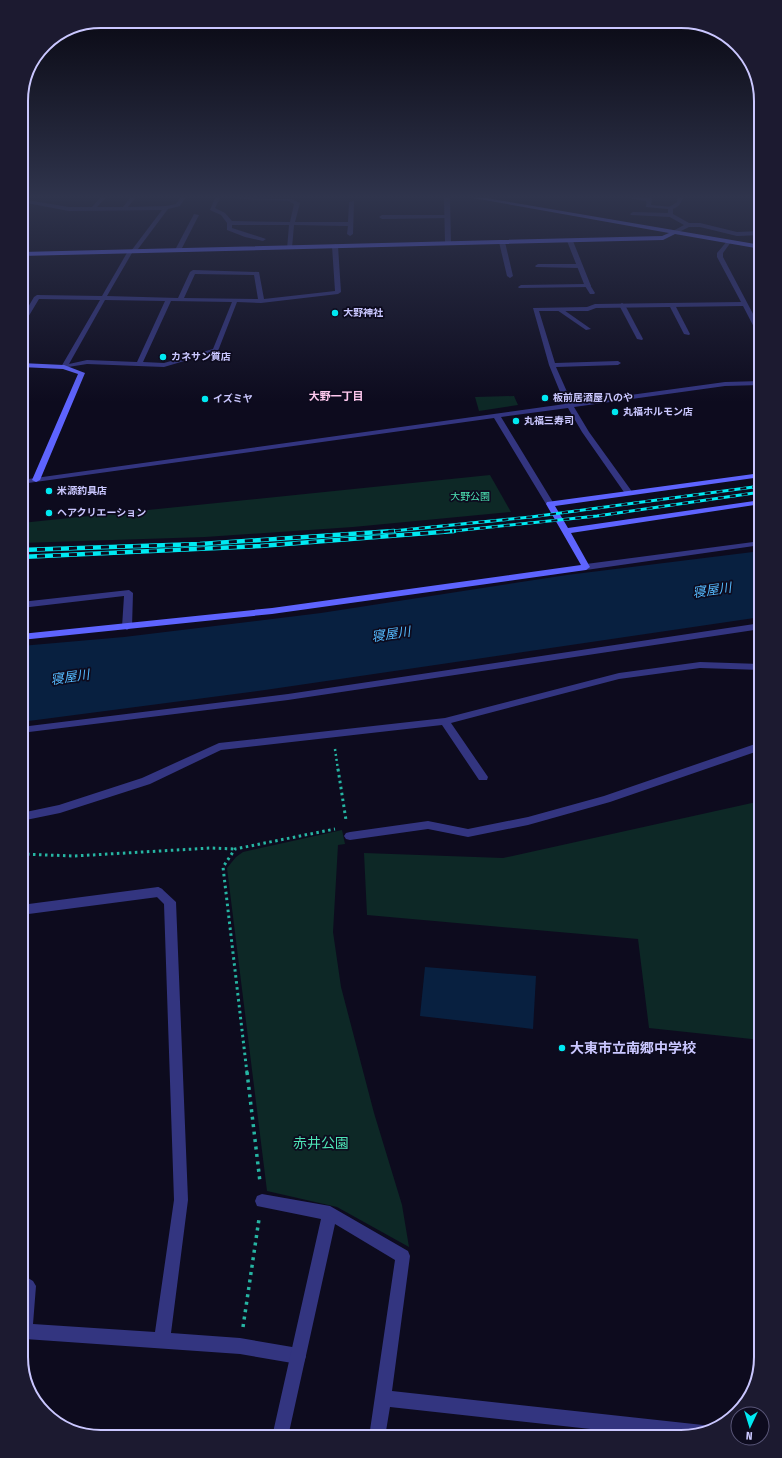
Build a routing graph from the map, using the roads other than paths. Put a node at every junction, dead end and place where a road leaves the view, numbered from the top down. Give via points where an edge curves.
1 (123, 266) edge
2 (336, 266) edge
3 (508, 266) edge
4 (580, 266) edge
5 (725, 266) edge
6 (510, 276) dead end
7 (588, 286) junction
8 (521, 287) dead end
9 (592, 293) dead end
10 (103, 299) junction
11 (169, 300) junction
12 (180, 300) junction
13 (235, 301) junction
14 (261, 301) junction
15 (746, 304) junction
16 (672, 305) junction
17 (622, 306) junction
18 (558, 309) junction
19 (28, 313) edge
20 (754, 321) edge
21 (588, 329) dead end
22 (687, 334) dead end
23 (640, 339) dead end
24 (618, 362) dead end
25 (139, 364) junction
26 (28, 365) edge
27 (552, 365) junction
28 (64, 366) junction
29 (754, 383) edge
30 (568, 406) junction
31 (496, 416) junction
32 (754, 476) edge
33 (36, 480) junction
34 (28, 481) edge
35 (629, 493) junction
36 (754, 503) edge
37 (550, 504) junction
38 (566, 531) junction
39 (754, 544) edge
40 (586, 567) junction
41 (28, 604) edge
42 (127, 627) junction
43 (754, 627) edge
44 (28, 636) edge
45 (754, 667) edge
46 (445, 722) junction
47 (28, 729) edge
48 (754, 748) edge
49 (483, 777) dead end
50 (28, 816) edge
51 (348, 831) road end
52 (28, 909) edge
53 (262, 1201) road end
54 (330, 1213) junction
55 (28, 1331) edge
56 (162, 1340) junction
57 (298, 1356) junction
58 (384, 1398) junction
59 (282, 1430) edge
60 (378, 1430) edge
61 (674, 1430) edge

1 - 10 street
2 - 14 street via 338,292
3 - 6 street
4 - 7 street
5 - 15 street
7 - 8 street
7 - 9 street
10 - 11 street
10 - 19 street via 38,297
10 - 28 street
11 - 12 street
11 - 25 street
12 - 13 street
12 - 14 street via 193,272 257,273
13 - 14 street
13 - 25 street via 216,350 164,365
15 - 16 street
15 - 20 street
16 - 17 street
16 - 22 street
17 - 18 street
17 - 23 street
18 - 21 street
18 - 27 street via 535,309
24 - 27 street
25 - 28 street via 87,362
26 - 28 street
27 - 30 street
28 - 33 street via 82,373
29 - 30 street via 725,384
30 - 31 street
30 - 35 street
31 - 33 street
31 - 37 street
32 - 35 street
33 - 34 street
35 - 37 street
36 - 38 street
37 - 38 street
38 - 40 street
39 - 40 street
40 - 42 street via 272,611
41 - 42 street via 129,593
42 - 44 street
43 - 47 street via 288,698
45 - 46 street via 700,665 619,676
46 - 49 street
46 - 50 street via 219,747 146,781 60,809
48 - 51 street via 606,799 528,821 468,833 428,826
52 - 56 street via 158,892 170,902 181,1200
53 - 54 street
54 - 57 street
54 - 58 street via 403,1256
55 - 56 street
56 - 57 street via 240,1346
57 - 59 street
58 - 60 street
58 - 61 street

